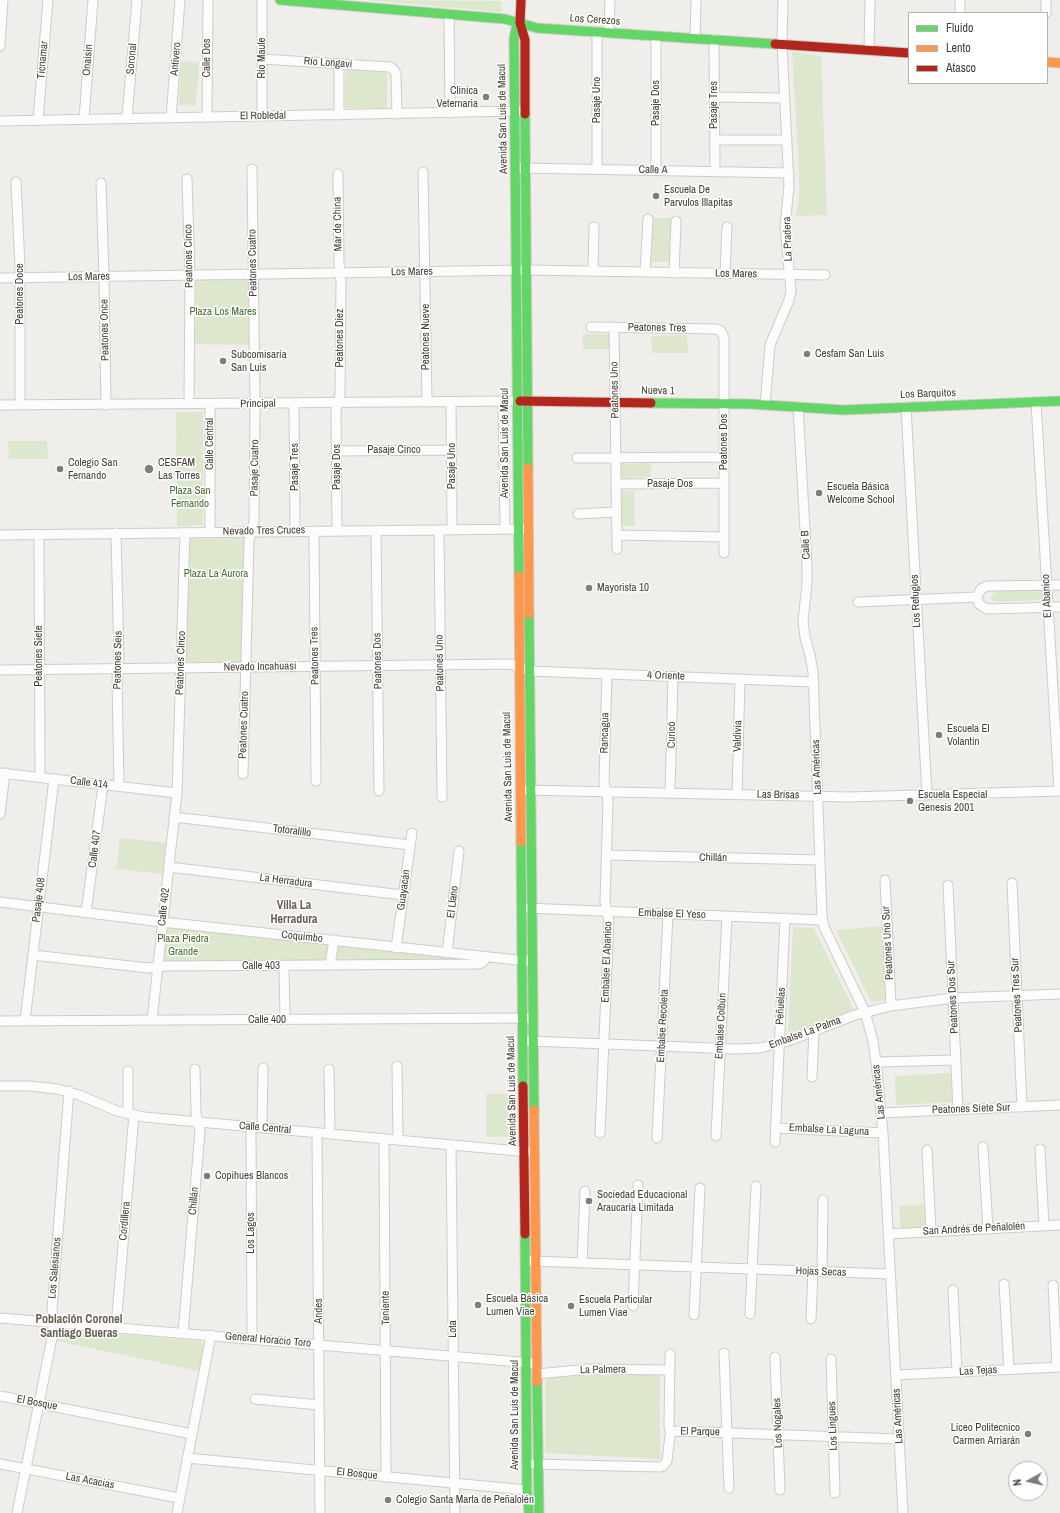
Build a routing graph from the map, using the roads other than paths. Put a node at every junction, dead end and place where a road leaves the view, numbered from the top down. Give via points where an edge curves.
1 (4, 0) edge
2 (48, 0) edge
3 (93, 0) edge
4 (137, 0) edge
5 (180, 0) edge
6 (208, 0) edge
7 (262, 0) edge
8 (280, 0) edge
9 (521, 0) edge
10 (610, 0) edge
11 (696, 0) edge
12 (783, 0) edge
13 (870, 0) edge
14 (960, 0) edge
15 (1046, 0) edge
16 (960, 12) edge
17 (1046, 12) edge
18 (449, 14) junction
19 (520, 22) junction
20 (597, 32) junction
21 (609, 32) junction
22 (656, 36) junction
23 (695, 38) junction
24 (714, 40) junction
25 (782, 44) junction
26 (0, 46) edge
27 (869, 50) junction
28 (908, 53) edge
29 (262, 59) junction
30 (1048, 62) edge
31 (1060, 63) edge
32 (339, 64) junction
33 (714, 97) junction
34 (785, 98) junction
35 (526, 111) junction
36 (516, 112) junction
37 (450, 113) junction
38 (397, 114) junction
39 (339, 115) junction
40 (262, 116) junction
41 (207, 117) junction
42 (127, 118) junction
43 (171, 118) junction
44 (84, 119) junction
45 (0, 120) edge
46 (38, 120) junction
47 (715, 140) junction
48 (787, 140) junction
49 (516, 168) junction
50 (526, 168) junction
51 (597, 169) junction
52 (252, 170) dead end
53 (656, 170) junction
54 (715, 171) junction
55 (423, 172) dead end
56 (789, 173) junction
57 (338, 174) dead end
58 (187, 179) dead end
59 (16, 182) dead end
60 (101, 183) dead end
61 (648, 219) dead end
62 (676, 221) dead end
63 (594, 227) dead end
64 (727, 227) dead end
65 (527, 270) junction
66 (517, 271) junction
67 (593, 271) junction
68 (426, 272) junction
69 (645, 272) junction
70 (674, 273) junction
71 (340, 274) junction
72 (725, 274) junction
73 (254, 275) junction
74 (790, 275) junction
75 (825, 275) dead end
76 (190, 276) junction
77 (104, 277) junction
78 (0, 278) edge
79 (20, 278) junction
80 (592, 327) dead end
81 (614, 327) junction
82 (721, 331) joint
83 (517, 401) junction
84 (1060, 401) edge
85 (427, 402) junction
86 (451, 402) junction
87 (503, 402) junction
88 (528, 402) junction
89 (1036, 402) junction
90 (338, 403) junction
91 (615, 403) junction
92 (189, 404) junction
93 (210, 404) junction
94 (255, 404) junction
95 (294, 404) junction
96 (724, 404) junction
97 (0, 405) edge
98 (20, 405) junction
99 (106, 405) junction
100 (765, 405) junction
101 (798, 407) junction
102 (906, 407) junction
103 (452, 450) junction
104 (337, 451) junction
105 (724, 457) junction
106 (577, 458) dead end
107 (616, 458) junction
108 (724, 483) junction
109 (616, 484) junction
110 (616, 512) junction
111 (578, 514) dead end
112 (505, 529) junction
113 (518, 529) junction
114 (528, 529) junction
115 (376, 530) junction
116 (439, 530) junction
117 (452, 530) junction
118 (252, 531) junction
119 (295, 531) junction
120 (314, 531) junction
121 (337, 531) junction
122 (185, 532) junction
123 (210, 532) junction
124 (116, 533) junction
125 (39, 534) junction
126 (0, 535) edge
127 (617, 535) junction
128 (724, 537) junction
129 (617, 549) dead end
130 (724, 553) dead end
131 (1060, 584) edge
132 (1047, 585) junction
133 (977, 597) junction
134 (916, 600) junction
135 (858, 602) dead end
136 (1048, 607) junction
137 (1060, 607) edge
138 (440, 665) junction
139 (315, 666) junction
140 (378, 666) junction
141 (519, 666) junction
142 (246, 667) junction
143 (181, 668) junction
144 (118, 669) junction
145 (0, 670) edge
146 (40, 670) junction
147 (529, 671) junction
148 (607, 674) junction
149 (673, 676) junction
150 (740, 679) junction
151 (814, 682) junction
152 (2, 773) edge
153 (243, 774) dead end
154 (40, 777) junction
155 (54, 779) junction
156 (316, 781) dead end
157 (103, 785) junction
158 (118, 786) junction
159 (525, 790) junction
160 (1059, 791) edge
161 (379, 792) dead end
162 (606, 792) junction
163 (177, 793) junction
164 (670, 793) junction
165 (737, 794) junction
166 (818, 795) junction
167 (927, 795) junction
168 (442, 797) dead end
169 (0, 814) edge
170 (174, 817) junction
171 (412, 833) dead end
172 (410, 845) junction
173 (459, 851) dead end
174 (606, 855) junction
175 (820, 860) junction
176 (169, 867) junction
177 (885, 880) dead end
178 (1012, 883) dead end
179 (948, 885) dead end
180 (403, 895) junction
181 (0, 902) edge
182 (38, 907) junction
183 (521, 908) junction
184 (531, 908) junction
185 (607, 911) junction
186 (86, 913) junction
187 (668, 914) junction
188 (727, 916) junction
189 (785, 918) junction
190 (822, 920) junction
191 (162, 922) junction
192 (334, 940) junction
193 (396, 948) junction
194 (447, 953) junction
195 (33, 955) junction
196 (486, 957) junction
197 (522, 961) junction
198 (532, 961) junction
199 (330, 965) junction
200 (284, 966) junction
201 (158, 968) junction
202 (1060, 994) edge
203 (1017, 996) junction
204 (953, 998) junction
205 (891, 1006) junction
206 (865, 1012) junction
207 (524, 1018) junction
208 (533, 1018) junction
209 (152, 1020) junction
210 (285, 1020) junction
211 (0, 1021) edge
212 (25, 1021) junction
213 (814, 1031) junction
214 (524, 1041) junction
215 (534, 1041) junction
216 (604, 1044) junction
217 (779, 1044) junction
218 (661, 1046) junction
219 (720, 1049) junction
220 (956, 1060) junction
221 (876, 1062) junction
222 (397, 1066) dead end
223 (263, 1068) dead end
224 (195, 1069) dead end
225 (329, 1069) dead end
226 (128, 1071) dead end
227 (812, 1077) dead end
228 (0, 1086) edge
229 (69, 1091) junction
230 (0, 1096) edge
231 (1060, 1105) edge
232 (1022, 1107) junction
233 (958, 1110) junction
234 (881, 1113) junction
235 (131, 1115) junction
236 (198, 1122) junction
237 (251, 1127) junction
238 (262, 1128) junction
239 (775, 1128) junction
240 (318, 1132) junction
241 (600, 1133) dead end
242 (883, 1133) junction
243 (330, 1134) junction
244 (716, 1136) dead end
245 (657, 1138) dead end
246 (384, 1139) junction
247 (398, 1140) junction
248 (775, 1142) dead end
249 (451, 1145) junction
250 (983, 1147) dead end
251 (1040, 1149) dead end
252 (927, 1150) dead end
253 (525, 1151) junction
254 (535, 1152) junction
255 (638, 1185) dead end
256 (756, 1186) dead end
257 (700, 1188) dead end
258 (585, 1191) dead end
259 (823, 1200) dead end
260 (1060, 1225) edge
261 (1044, 1226) junction
262 (988, 1229) junction
263 (931, 1232) junction
264 (888, 1234) junction
265 (525, 1261) junction
266 (536, 1261) junction
267 (582, 1263) junction
268 (635, 1265) junction
269 (696, 1267) junction
270 (752, 1269) junction
271 (817, 1271) junction
272 (890, 1274) junction
273 (1004, 1284) dead end
274 (1053, 1284) dead end
275 (953, 1290) dead end
276 (633, 1306) dead end
277 (750, 1314) dead end
278 (694, 1315) dead end
279 (0, 1318) edge
280 (811, 1319) dead end
281 (53, 1322) junction
282 (116, 1327) junction
283 (183, 1333) junction
284 (211, 1335) junction
285 (252, 1339) junction
286 (319, 1345) junction
287 (387, 1351) junction
288 (670, 1354) dead end
289 (724, 1354) dead end
290 (453, 1356) junction
291 (775, 1357) dead end
292 (831, 1359) dead end
293 (527, 1362) junction
294 (537, 1363) junction
295 (1059, 1367) edge
296 (1009, 1369) junction
297 (670, 1370) junction
298 (957, 1372) junction
299 (537, 1374) junction
300 (896, 1375) junction
301 (0, 1396) edge
302 (255, 1399) dead end
303 (39, 1403) junction
304 (319, 1405) junction
305 (727, 1433) junction
306 (192, 1434) junction
307 (671, 1434) junction
308 (778, 1434) junction
309 (833, 1436) junction
310 (899, 1439) junction
311 (187, 1458) junction
312 (0, 1464) edge
313 (528, 1464) junction
314 (538, 1464) junction
315 (26, 1469) junction
316 (320, 1470) junction
317 (386, 1477) junction
318 (454, 1483) junction
319 (729, 1488) dead end
320 (528, 1490) junction
321 (780, 1490) dead end
322 (835, 1493) dead end
323 (179, 1498) junction
324 (17, 1513) edge
325 (176, 1513) edge
326 (320, 1513) edge
327 (454, 1513) edge
328 (529, 1513) edge
329 (539, 1513) edge
330 (903, 1513) edge

1 - 26 street
2 - 46 street, Ticnamar
3 - 44 street, Onaisin
4 - 42 street, Soronal
5 - 43 street, Antivero
6 - 41 street, Calle Dos
7 - 29 street, Río Maule
8 - 18 street, Los Cerezos
9 - 19 street, Avenida San Luis de Macul
10 - 21 street
11 - 23 street
12 - 25 street, La Pradera
13 - 27 street
14 - 16 street
15 - 17 street
18 - 19 street, Los Cerezos
18 - 37 street
19 - 20 street, Los Cerezos via 532,27
19 - 35 street, Avenida San Luis de Macul via 525,40
19 - 36 street, Avenida San Luis de Macul via 514,34
20 - 21 street, Los Cerezos
20 - 51 street, Pasaje Uno
21 - 22 street, Los Cerezos
22 - 23 street, Los Cerezos
22 - 53 street, Pasaje Dos
23 - 24 street, Los Cerezos
24 - 25 street, Los Cerezos
24 - 33 street, Pasaje Tres
25 - 27 street, Los Cerezos
25 - 34 street, La Pradera
27 - 28 street, Los Cerezos
29 - 32 street, Río Longaví
29 - 40 street, Río Maule
30 - 31 street
32 - 38 street, Río Longaví via 387,67 394,70
32 - 39 street
33 - 34 street
33 - 47 street, Pasaje Tres
34 - 48 street, La Pradera
35 - 36 street, El Robledal
35 - 50 street, Avenida San Luis de Macul
36 - 37 street, El Robledal
36 - 49 street, Avenida San Luis de Macul
37 - 38 street, El Robledal
38 - 39 street, El Robledal
39 - 40 street, El Robledal
40 - 41 street, El Robledal
41 - 43 street, El Robledal
42 - 43 street, El Robledal
42 - 44 street, El Robledal
44 - 46 street, El Robledal
45 - 46 street, El Robledal
47 - 48 street
47 - 54 street, Pasaje Tres
48 - 56 street, La Pradera
49 - 50 street, Calle A
49 - 66 street, Avenida San Luis de Macul
50 - 51 street, Calle A
50 - 65 street, Avenida San Luis de Macul
51 - 53 street, Calle A
52 - 73 street, Peatones Cuatro
53 - 54 street, Calle A
54 - 56 street, Calle A
55 - 68 street, Peatones Nueve
56 - 74 street, La Pradera via 786,226
57 - 71 street, Mar de China
58 - 76 street, Peatones Cinco
59 - 79 street, Peatones Doce
60 - 77 street, Peatones Once
61 - 69 street
62 - 70 street
63 - 67 street
64 - 72 street
65 - 66 street, Los Mares
65 - 67 street, Los Mares
65 - 88 street, Avenida San Luis de Macul
66 - 68 street, Los Mares
66 - 83 street, Avenida San Luis de Macul
67 - 69 street, Los Mares
68 - 71 street, Los Mares
68 - 85 street, Peatones Nueve
69 - 70 street, Los Mares
70 - 72 street, Los Mares
71 - 73 street, Los Mares
71 - 90 street, Peatones Diez
72 - 74 street, Los Mares
73 - 76 street, Los Mares
73 - 94 street, Peatones Cuatro
74 - 75 street, Los Mares
74 - 100 street, La Pradera via 790,296 770,345
76 - 77 street, Los Mares
76 - 92 street, Peatones Cinco
77 - 79 street, Los Mares
77 - 99 street, Peatones Once
78 - 79 street, Los Mares
79 - 98 street, Peatones Doce
80 - 81 street, Peatones Tres
81 - 82 street, Peatones Tres
81 - 91 street, Peatones Uno
82 - 96 street, Peatones Dos via 724,338
83 - 87 street, Principal
83 - 88 street, Nueva 1
83 - 113 street, Avenida San Luis de Macul
84 - 89 street, Los Barquitos
85 - 86 street, Principal
85 - 90 street, Principal
86 - 87 street, Principal
86 - 103 street, Pasaje Uno
87 - 112 street
88 - 91 street, Nueva 1
88 - 114 street, Avenida San Luis de Macul
89 - 102 street, Los Barquitos
89 - 132 street, El Abanico
90 - 95 street, Principal
90 - 104 street, Pasaje Dos
91 - 96 street, Nueva 1
91 - 107 street, Peatones Uno
92 - 93 street, Principal
92 - 99 street, Principal
93 - 94 street, Principal
93 - 123 street, Calle Central
94 - 95 street, Principal
94 - 118 street, Pasaje Cuatro
95 - 119 street, Pasaje Tres
96 - 100 street, Nueva 1
96 - 105 street, Peatones Dos
97 - 98 street, Principal
98 - 99 street, Principal
100 - 101 street, Nueva 1
101 - 102 street, Los Barquitos via 844,410
101 - 151 street, Calle B via 807,565 803,621
102 - 134 street, Los Refugios
103 - 104 street, Pasaje Cinco
103 - 117 street, Pasaje Uno
104 - 121 street, Pasaje Dos
105 - 107 street
105 - 108 street, Peatones Dos
106 - 107 street
107 - 109 street, Peatones Uno
108 - 109 street, Pasaje Dos
108 - 128 street, Peatones Dos
109 - 110 street, Peatones Uno
110 - 111 street
110 - 127 street, Peatones Uno
112 - 113 street, Nevado Tres Cruces
112 - 117 street, Nevado Tres Cruces
113 - 114 street, Nevado Tres Cruces
113 - 141 street, Avenida San Luis de Macul
114 - 147 street, Avenida San Luis de Macul
115 - 116 street, Nevado Tres Cruces
115 - 121 street, Nevado Tres Cruces
115 - 140 street, Peatones Dos
116 - 117 street, Nevado Tres Cruces
116 - 138 street, Peatones Uno
118 - 119 street, Nevado Tres Cruces
118 - 123 street, Nevado Tres Cruces
118 - 142 street, Peatones Cuatro via 249,541
119 - 120 street, Nevado Tres Cruces
120 - 121 street, Nevado Tres Cruces
120 - 139 street, Peatones Tres
122 - 123 street, Nevado Tres Cruces
122 - 124 street, Nevado Tres Cruces
122 - 143 street, Peatones Cinco
124 - 125 street, Nevado Tres Cruces
124 - 144 street, Peatones Seis
125 - 126 street, Nevado Tres Cruces
125 - 146 street, Peatones Siete
127 - 128 street
127 - 129 street, Peatones Uno
128 - 130 street, Peatones Dos
131 - 132 street
132 - 133 street via 987,586 981,589
132 - 136 street, El Abanico
133 - 134 street
133 - 136 street via 979,604 987,609
134 - 135 street
134 - 167 street, Los Refugios
136 - 137 street
136 - 160 street, El Abanico
138 - 140 street, Nevado Incahuasi
138 - 141 street, Nevado Incahuasi
138 - 168 street, Peatones Uno
139 - 140 street, Nevado Incahuasi
139 - 142 street, Nevado Incahuasi
139 - 156 street, Peatones Tres
140 - 161 street, Peatones Dos
141 - 147 street, 4 Oriente
141 - 159 street, Avenida San Luis de Macul
142 - 143 street, Nevado Incahuasi
142 - 153 street, Peatones Cuatro
143 - 144 street, Nevado Incahuasi
143 - 163 street, Peatones Cinco
144 - 146 street, Nevado Incahuasi
144 - 158 street, Peatones Seis
145 - 146 street, Nevado Incahuasi
146 - 154 street, Peatones Siete
147 - 148 street, 4 Oriente
147 - 159 street, Avenida San Luis de Macul
148 - 149 street, 4 Oriente
148 - 162 street, Rancagua via 604,782
149 - 150 street, 4 Oriente
149 - 164 street, Curicó
150 - 151 street, 4 Oriente
150 - 165 street, Valdivia
151 - 166 street, Las Américas
152 - 154 street, Calle 414
152 - 169 street
154 - 155 street, Calle 414
155 - 157 street, Calle 414
155 - 182 street, Pasaje 408
157 - 158 street, Calle 414
157 - 186 street, Calle 407
158 - 163 street, Calle 414
159 - 162 street, Las Brisas
159 - 183 street, Avenida San Luis de Macul
159 - 184 street, Avenida San Luis de Macul
160 - 167 street, Las Brisas
162 - 164 street, Las Brisas
162 - 174 street, Embalse El Abanico
163 - 170 street, Calle 402
164 - 165 street, Las Brisas
165 - 166 street, Las Brisas
166 - 167 street, Las Brisas
166 - 175 street, Las Américas
170 - 172 street, Totoralillo
170 - 176 street, Calle 402
171 - 172 street, Guayacán
172 - 180 street, Guayacán
173 - 194 street, El Llano
174 - 175 street, Chillán
174 - 185 street, Embalse El Abanico
175 - 190 street, Las Américas
176 - 180 street, La Herradura
176 - 191 street, Calle 402
177 - 205 street, Peatones Uno Sur
178 - 203 street, Peatones Tres Sur
179 - 204 street, Peatones Dos Sur
180 - 193 street, Guayacán
181 - 182 street, Coquimbo
182 - 186 street, Coquimbo
182 - 195 street, Pasaje 408
183 - 184 street, Embalse El Yeso
183 - 197 street, Avenida San Luis de Macul
184 - 185 street, Embalse El Yeso
184 - 198 street, Avenida San Luis de Macul
185 - 187 street, Embalse El Yeso
185 - 216 street, Embalse El Abanico via 609,921
186 - 191 street, Coquimbo
187 - 188 street, Embalse El Yeso
187 - 218 street, Embalse Recoleta
188 - 189 street, Embalse El Yeso
188 - 219 street, Embalse Colbún
189 - 190 street, Embalse El Yeso
189 - 217 street, Peñuelas
190 - 206 street, Las Américas
191 - 192 street, Coquimbo
191 - 201 street, Calle 402
192 - 193 street, Coquimbo
192 - 199 street
193 - 194 street, Coquimbo
194 - 196 street, Coquimbo
195 - 201 street, Calle 403
195 - 212 street, Pasaje 408
196 - 197 street, Coquimbo
196 - 199 street, Calle 403 via 479,964
197 - 198 street, Coquimbo
197 - 207 street, Avenida San Luis de Macul
198 - 208 street, Avenida San Luis de Macul
199 - 200 street, Calle 403
200 - 201 street, Calle 403
200 - 210 street
201 - 209 street, Calle 402
202 - 203 street, Embalse La Palma
203 - 204 street, Embalse La Palma
203 - 232 street, Peatones Tres Sur
204 - 205 street, Embalse La Palma
204 - 220 street, Peatones Dos Sur
205 - 206 street, Embalse La Palma
206 - 213 street, Embalse La Palma
206 - 221 street, Las Américas
207 - 208 street, Calle 400
207 - 210 street, Calle 400
207 - 214 street, Avenida San Luis de Macul
208 - 215 street, Avenida San Luis de Macul
209 - 210 street, Calle 400
209 - 212 street, Calle 400
211 - 212 street, Calle 400
213 - 217 street, Embalse La Palma
213 - 227 street
214 - 215 street, Embalse La Palma
214 - 253 street, Avenida San Luis de Macul
215 - 216 street, Embalse La Palma
215 - 254 street, Avenida San Luis de Macul
216 - 218 street, Embalse La Palma
216 - 241 street, Embalse El Abanico
217 - 219 street, Embalse La Palma via 748,1050
217 - 239 street, Peñuelas
218 - 219 street, Embalse La Palma
218 - 245 street, Embalse Recoleta
219 - 244 street, Embalse Colbún
220 - 221 street
220 - 233 street, Peatones Dos Sur
221 - 234 street, Las Américas
222 - 247 street
223 - 238 street
224 - 236 street, Chillán
225 - 243 street
226 - 235 street, Cordillera
228 - 229 street, Calle Central via 45,1087
228 - 230 street
229 - 235 street, Calle Central via 109,1109
229 - 281 street, Los Salesianos
231 - 232 street, Peatones Siete Sur
232 - 233 street, Peatones Siete Sur
233 - 234 street, Peatones Siete Sur
234 - 242 street, Las Américas
235 - 236 street, Calle Central
235 - 282 street, Cordillera
236 - 237 street, Calle Central
236 - 283 street, Chillán via 200,1131
237 - 238 street, Calle Central
237 - 285 street, Los Lagos
238 - 240 street, Calle Central
239 - 242 street, Embalse La Laguna
239 - 248 street, Peñuelas
240 - 243 street, Calle Central
240 - 286 street, Andes
242 - 264 street, Las Américas
243 - 246 street, Calle Central
246 - 247 street, Calle Central
246 - 287 street, Teniente
247 - 249 street, Calle Central
249 - 253 street, Calle Central
249 - 290 street, Lota
250 - 262 street
251 - 261 street
252 - 263 street
253 - 254 street, Calle Central
253 - 265 street, Avenida San Luis de Macul
254 - 266 street, Avenida San Luis de Macul
255 - 268 street
256 - 270 street
257 - 269 street
258 - 267 street
259 - 271 street
260 - 261 street, San Andrés de Peñalolén
261 - 262 street, San Andrés de Peñalolén
262 - 263 street, San Andrés de Peñalolén
263 - 264 street, San Andrés de Peñalolén
264 - 272 street, Las Américas
265 - 266 street, Hojas Secas
265 - 293 street, Avenida San Luis de Macul
266 - 267 street, Hojas Secas
266 - 294 street, Avenida San Luis de Macul
267 - 268 street, Hojas Secas
268 - 269 street, Hojas Secas
268 - 276 street
269 - 270 street, Hojas Secas
269 - 278 street
270 - 271 street, Hojas Secas
270 - 277 street
271 - 272 street, Hojas Secas
271 - 280 street
272 - 300 street, Las Américas
273 - 296 street
274 - 295 street
275 - 298 street
279 - 281 street, General Horacio Toro
281 - 282 street, General Horacio Toro
281 - 303 street, Los Salesianos
282 - 283 street, General Horacio Toro
283 - 284 street, General Horacio Toro
284 - 285 street, General Horacio Toro
284 - 306 street
285 - 286 street, General Horacio Toro
286 - 287 street, General Horacio Toro
286 - 304 street, Andes
287 - 290 street, General Horacio Toro
287 - 317 street, Teniente
288 - 297 street
289 - 305 street
290 - 293 street, General Horacio Toro
290 - 318 street, Lota
291 - 308 street, Los Nogales
292 - 309 street, Los Lingues
293 - 294 street, General Horacio Toro
293 - 313 street, Avenida San Luis de Macul
294 - 299 street, Avenida San Luis de Macul
295 - 296 street, Las Tejas
296 - 298 street, Las Tejas
297 - 299 street, La Palmera via 589,1369
297 - 307 street
298 - 300 street, Las Tejas
299 - 314 street, Avenida San Luis de Macul
300 - 310 street, Las Américas
301 - 303 street, El Bosque
302 - 304 street
303 - 306 street, El Bosque
303 - 315 street, Los Salesianos
304 - 316 street, Andes
305 - 307 street, El Parque via 677,1431
305 - 308 street, El Parque
305 - 319 street
306 - 311 street
307 - 314 street, El Parque via 667,1461 660,1467
308 - 309 street, El Parque
308 - 321 street, Los Nogales
309 - 310 street, El Parque
309 - 322 street, Los Lingues
310 - 330 street, Las Américas
311 - 316 street, El Bosque
311 - 323 street
312 - 315 street, Las Acacias
313 - 314 street, El Parque
313 - 320 street, Avenida San Luis de Macul
314 - 329 street, Avenida San Luis de Macul
315 - 323 street, Las Acacias
315 - 324 street, Los Salesianos
316 - 317 street, El Bosque
316 - 326 street, Andes
317 - 318 street, El Bosque
318 - 320 street, El Bosque
318 - 327 street, Lota
320 - 328 street, Avenida San Luis de Macul
323 - 325 street

